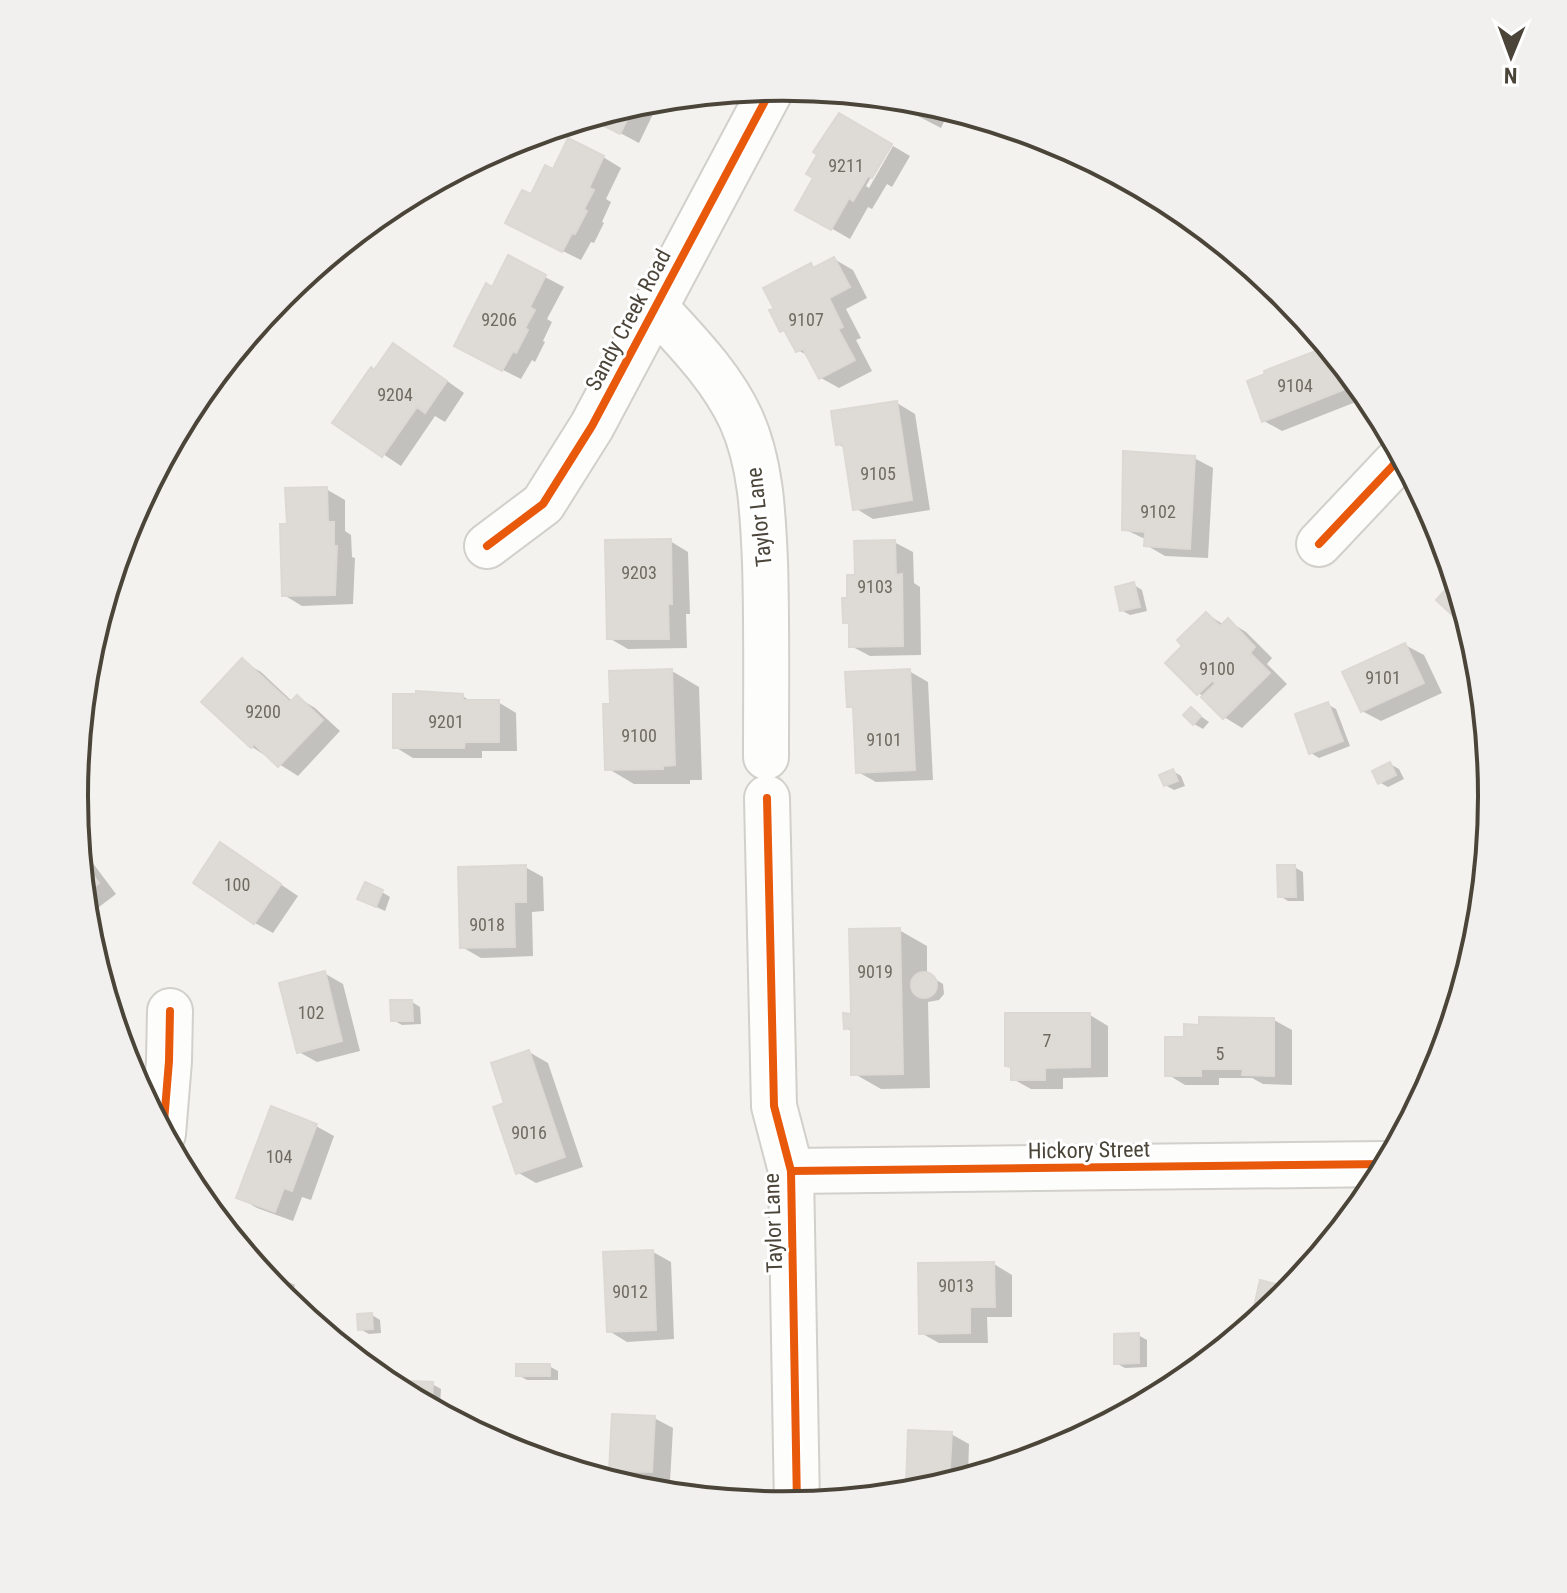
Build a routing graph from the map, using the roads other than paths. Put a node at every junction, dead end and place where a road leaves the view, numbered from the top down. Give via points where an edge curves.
1 (765, 101) edge
2 (656, 308) junction
3 (1394, 464) edge
4 (1319, 544) dead end
5 (487, 546) dead end
6 (170, 1011) dead end
7 (165, 1113) edge
8 (1374, 1164) edge
9 (791, 1171) junction
10 (797, 1492) edge

1 - 2 street, Sandy Creek Road
2 - 5 street, Sandy Creek Road via 543,504
2 - 9 street, Taylor Lane via 716,376 741,421 763,512 774,1106
3 - 4 street
6 - 7 street
8 - 9 street, Hickory Street
9 - 10 street, Taylor Lane

